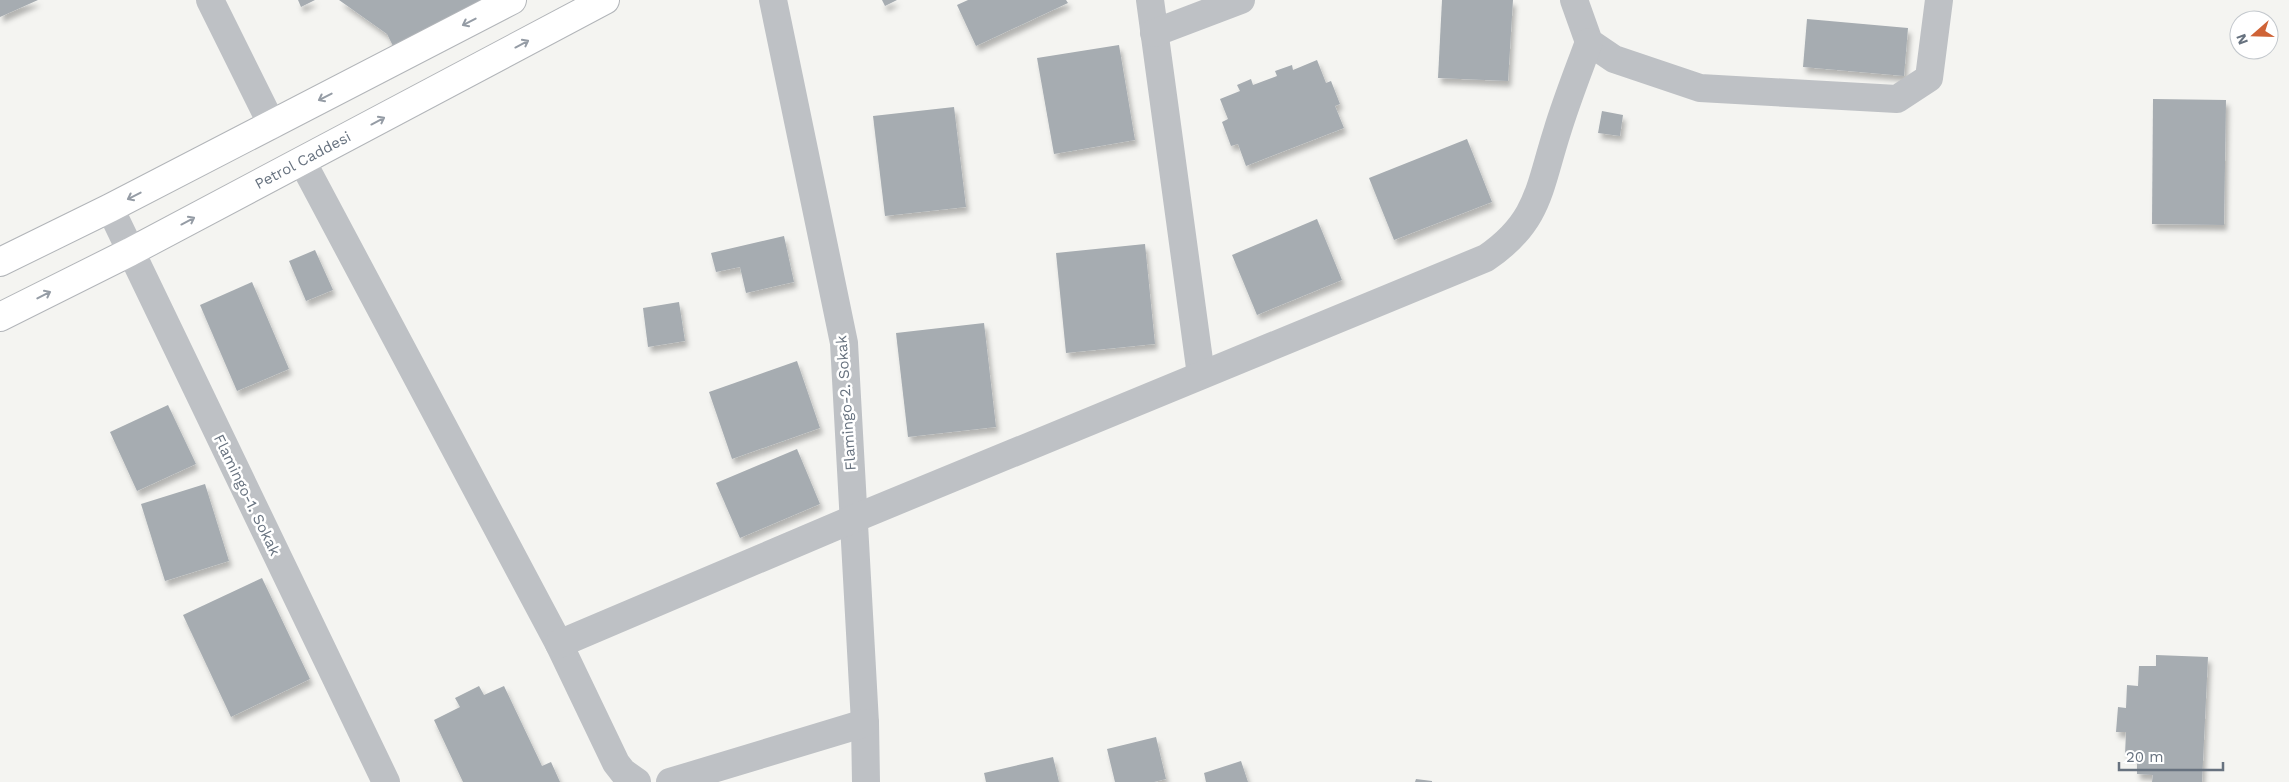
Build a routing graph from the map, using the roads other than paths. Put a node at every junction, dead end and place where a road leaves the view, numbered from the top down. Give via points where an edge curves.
1 (210, 0) edge
2 (512, 0) edge
3 (605, 0) edge
4 (773, 0) edge
5 (1150, 0) edge
6 (1241, 0) edge
7 (1574, 0) edge
8 (1939, 0) edge
9 (1154, 33) junction
10 (1589, 42) junction
11 (272, 125) junction
12 (302, 161) junction
13 (110, 208) junction
14 (130, 252) junction
15 (0, 262) edge
16 (0, 317) edge
17 (1201, 375) junction
18 (853, 519) junction
19 (559, 644) junction
20 (866, 723) junction
21 (386, 782) edge
22 (637, 782) edge
23 (670, 782) edge
24 (866, 782) edge

1 - 11 street
2 -> 11 main road
12 -> 3 main road, Petrol Caddesi
4 - 18 street, Flamingo-2. Sokak via 844,343
5 - 9 street
6 - 9 street
7 - 10 street
8 - 10 street via 1929,78 1898,99 1700,88 1614,59
9 - 17 street
10 - 17 street via 1557,131 1539,196 1522,227 1506,244 1486,258
11 -> 13 main road
14 -> 12 main road, Petrol Caddesi
12 - 19 street
13 - 14 street, Flamingo-1. Sokak
13 - 15 main road
16 -> 14 main road, Petrol Caddesi
14 - 21 street, Flamingo-1. Sokak
17 - 18 street
18 - 19 street
18 - 20 street, Flamingo-2. Sokak
19 - 22 street via 616,763
20 - 23 street
20 - 24 street, Flamingo-2. Sokak

